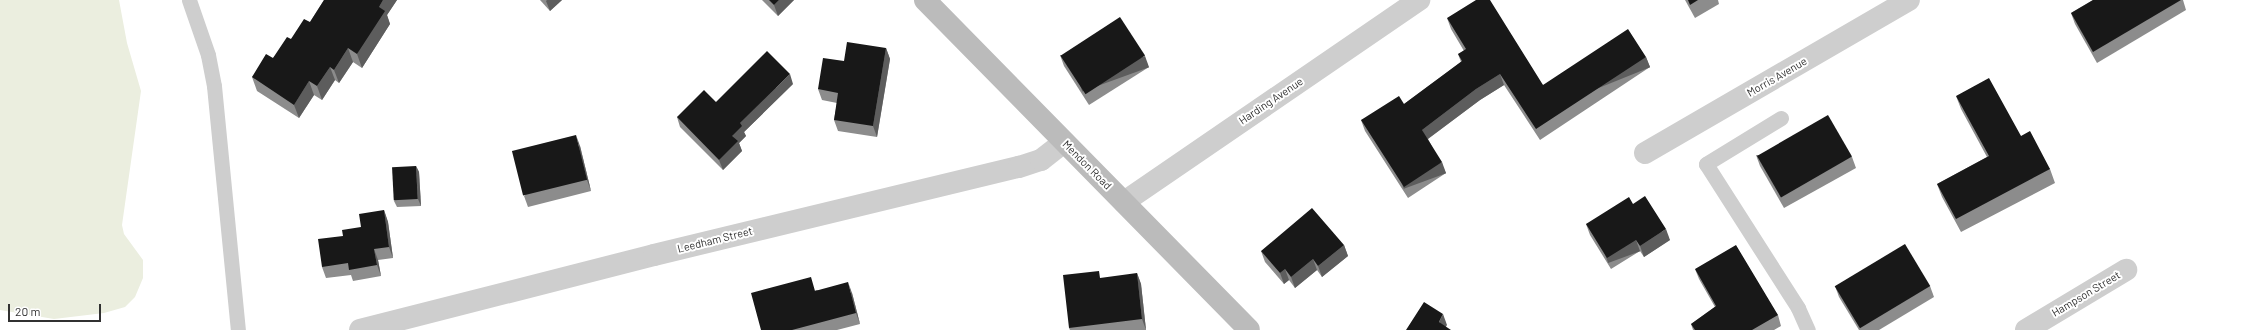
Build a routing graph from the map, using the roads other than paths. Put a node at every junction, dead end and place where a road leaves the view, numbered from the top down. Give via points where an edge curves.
1 (189, 0) edge
2 (925, 0) edge
3 (1419, 0) edge
4 (1909, 0) edge
5 (1781, 118) dead end
6 (1064, 142) junction
7 (1645, 153) dead end
8 (1124, 202) junction
9 (2126, 270) dead end
10 (238, 330) edge
11 (360, 330) edge
12 (1249, 330) edge
13 (1808, 330) edge
14 (2026, 330) edge

1 - 10 lane via 208,55 214,86
2 - 6 street, Mendon Road
3 - 8 street, Harding Avenue
4 - 7 street, Morris Avenue
5 - 13 lane via 1706,164 1798,308
6 - 8 street, Mendon Road
6 - 11 street, Leedham Street via 1041,160 1019,167 646,257
8 - 12 street, Mendon Road
9 - 14 street, Hampson Street

